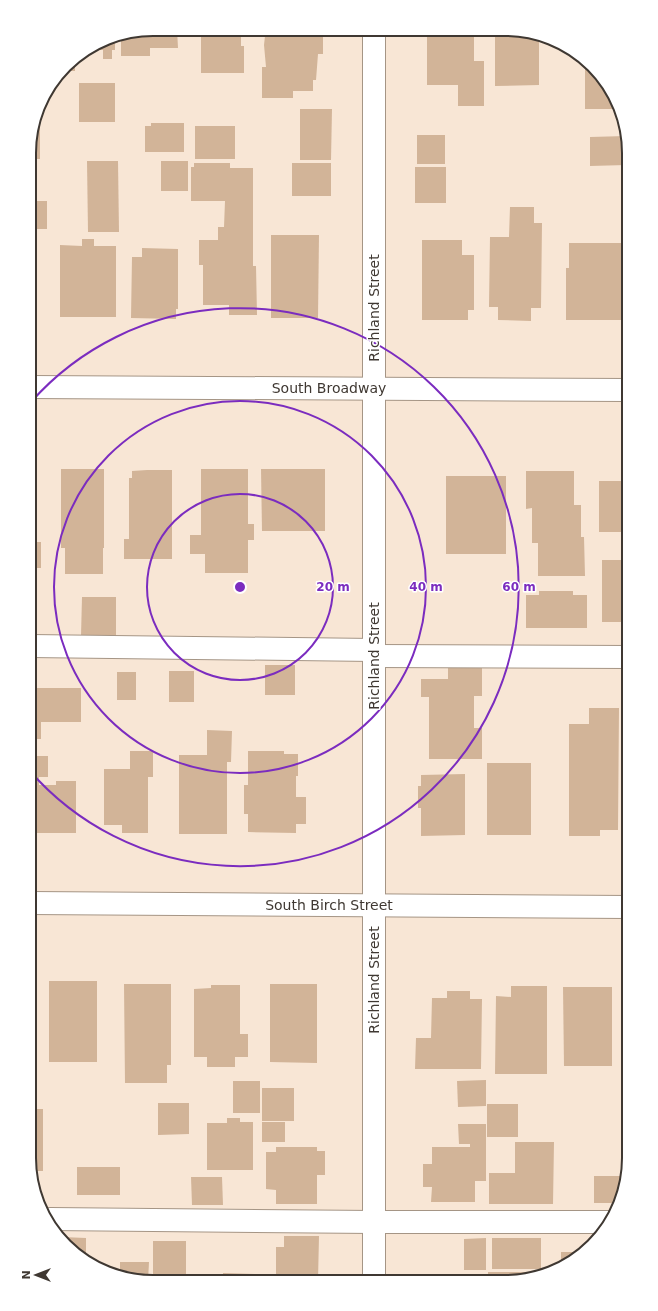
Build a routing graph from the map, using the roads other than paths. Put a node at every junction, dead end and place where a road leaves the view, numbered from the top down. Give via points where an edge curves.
1 (374, 36) edge
2 (36, 387) edge
3 (374, 388) junction
4 (622, 390) edge
5 (36, 646) edge
6 (374, 653) junction
7 (622, 657) edge
8 (36, 903) edge
9 (374, 906) junction
10 (622, 907) edge
11 (54, 1219) edge
12 (374, 1222) junction
13 (602, 1222) edge
14 (374, 1275) edge

1 - 3 street, Richland Street
2 - 3 street, South Broadway
3 - 4 street, South Broadway
3 - 6 street, Richland Street
5 - 6 street
6 - 7 street
6 - 9 street, Richland Street
8 - 9 street, South Birch Street
9 - 10 street, South Birch Street
9 - 12 street, Richland Street
11 - 12 street
12 - 13 street
12 - 14 street, Richland Street

